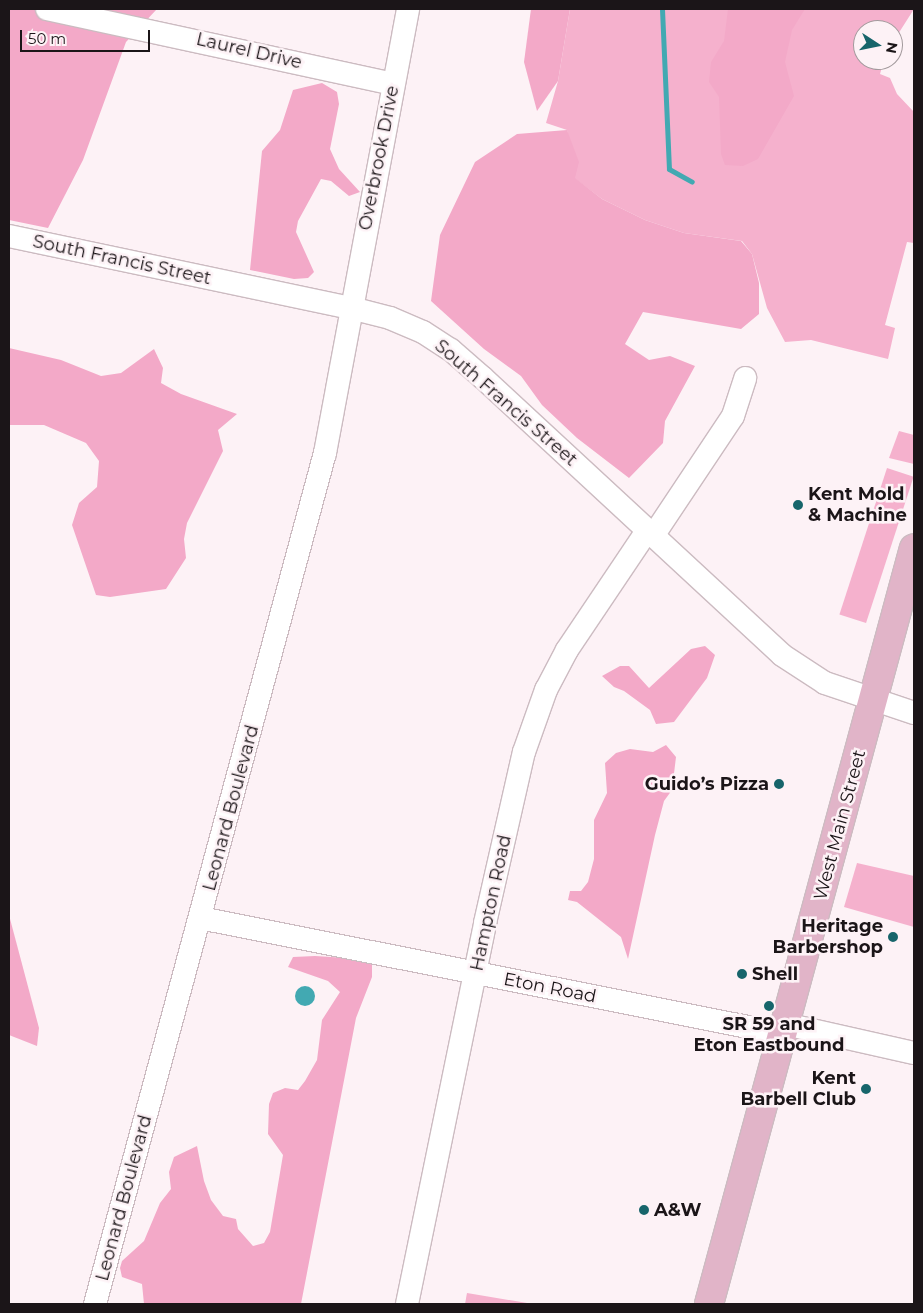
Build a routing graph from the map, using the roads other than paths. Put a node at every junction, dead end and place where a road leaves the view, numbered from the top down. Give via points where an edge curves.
1 (46, 9) edge
2 (408, 9) edge
3 (393, 84) junction
4 (9, 236) edge
5 (351, 308) junction
6 (745, 378) dead end
7 (650, 533) junction
8 (914, 548) edge
9 (873, 700) junction
10 (914, 713) edge
11 (200, 918) junction
12 (476, 974) junction
13 (784, 1029) junction
14 (914, 1053) edge
15 (95, 1304) edge
16 (407, 1304) edge
17 (709, 1304) edge

1 - 3 street, Laurel Drive
2 - 3 street, Overbrook Drive
3 - 5 street, Overbrook Drive
4 - 5 street, South Francis Street
5 - 7 street, South Francis Street via 408,325 451,350
5 - 11 street, Leonard Boulevard via 340,389 326,453
6 - 7 street, Hampton Road via 733,416
7 - 9 street, South Francis Street via 758,635 798,667 826,683
7 - 12 street, Hampton Road via 567,650 533,722
8 - 9 main road, West Main Street
9 - 10 street, South Francis Street
9 - 13 main road, West Main Street
11 - 12 street, Eton Road
11 - 15 street, Leonard Boulevard
12 - 13 street, Eton Road
12 - 16 street, Hampton Road
13 - 14 street, Eton Road
13 - 17 main road, West Main Street

